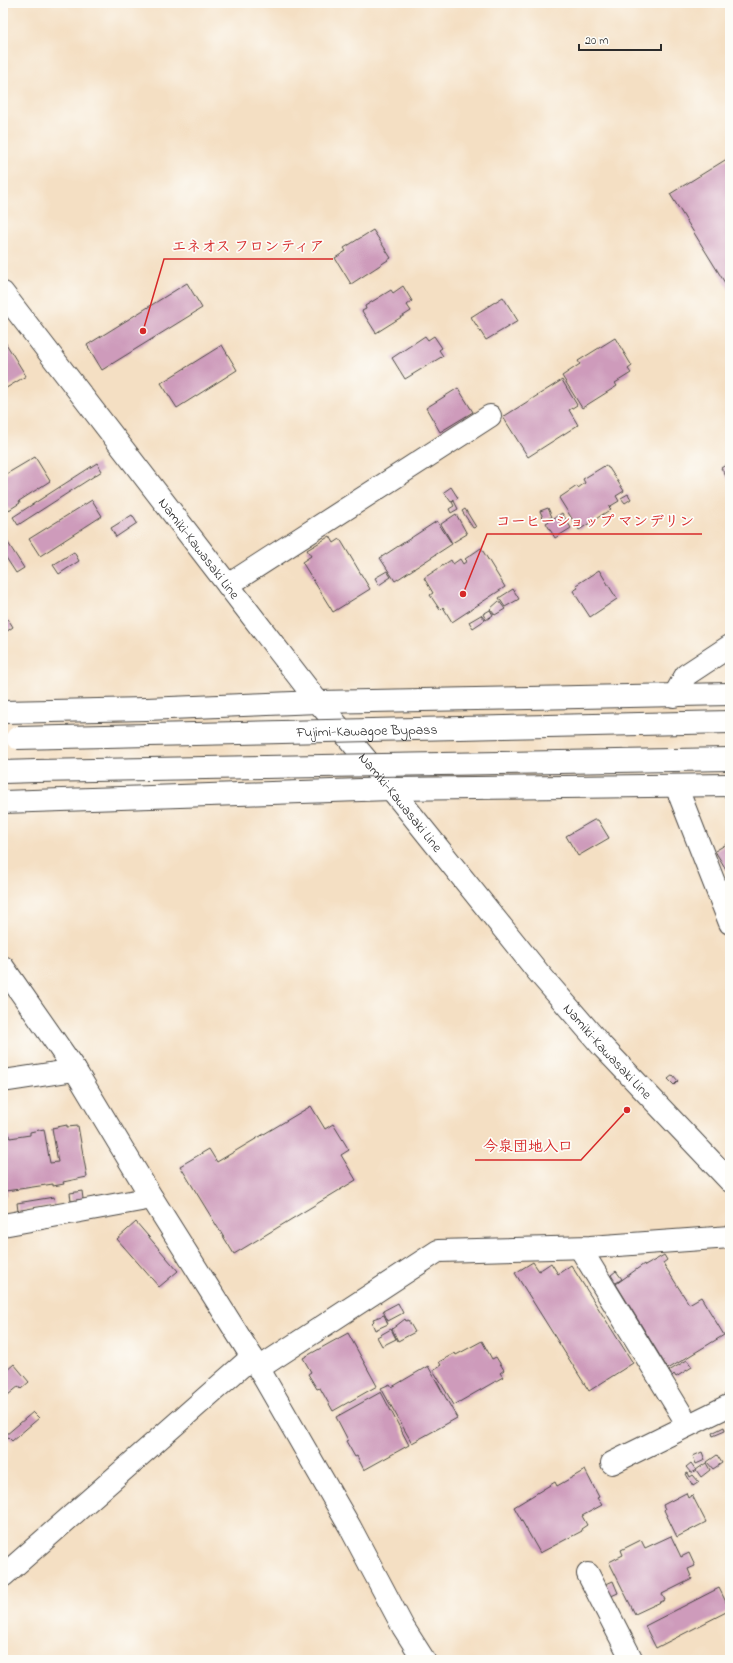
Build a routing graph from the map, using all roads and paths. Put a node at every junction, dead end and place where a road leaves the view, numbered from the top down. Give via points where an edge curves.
1 (3, 293) edge
2 (490, 416) dead end
3 (228, 585) junction
4 (730, 646) edge
5 (730, 694) edge
6 (674, 696) junction
7 (318, 702) junction
8 (3, 712) edge
9 (730, 722) edge
10 (10, 738) edge
11 (730, 759) edge
12 (3, 772) edge
13 (730, 784) edge
14 (676, 786) junction
15 (391, 789) junction
16 (3, 802) edge
17 (730, 923) edge
18 (3, 967) edge
19 (75, 1070) junction
20 (3, 1081) edge
21 (730, 1181) edge
22 (152, 1198) junction
23 (3, 1225) edge
24 (730, 1237) edge
25 (580, 1248) junction
26 (256, 1362) junction
27 (730, 1405) edge
28 (688, 1425) junction
29 (612, 1463) dead end
30 (588, 1574) dead end
31 (3, 1576) edge
32 (424, 1660) edge
33 (632, 1660) edge

1 - 3 main road, Namiki-Kawasaki Line
2 - 3 main road
3 - 7 main road, Namiki-Kawasaki Line
4 - 6 main road via 686,675
5 - 6 main road
6 - 7 main road
7 - 8 main road
7 - 15 main road, Namiki-Kawasaki Line
9 - 10 main road, Fujimi-Kawagoe Bypass, bridge
11 - 12 main road, bridge
13 - 14 main road
14 - 15 main road
14 - 17 main road
15 - 16 main road
15 - 21 main road, Namiki-Kawasaki Line via 533,966 601,1045
18 - 19 main road
19 - 20 main road
19 - 22 main road
22 - 23 main road
22 - 26 main road
24 - 25 main road
25 - 26 main road via 438,1251
25 - 28 main road
26 - 31 main road
26 - 32 main road via 350,1527 403,1627
27 - 28 main road
28 - 29 main road
30 - 33 main road

